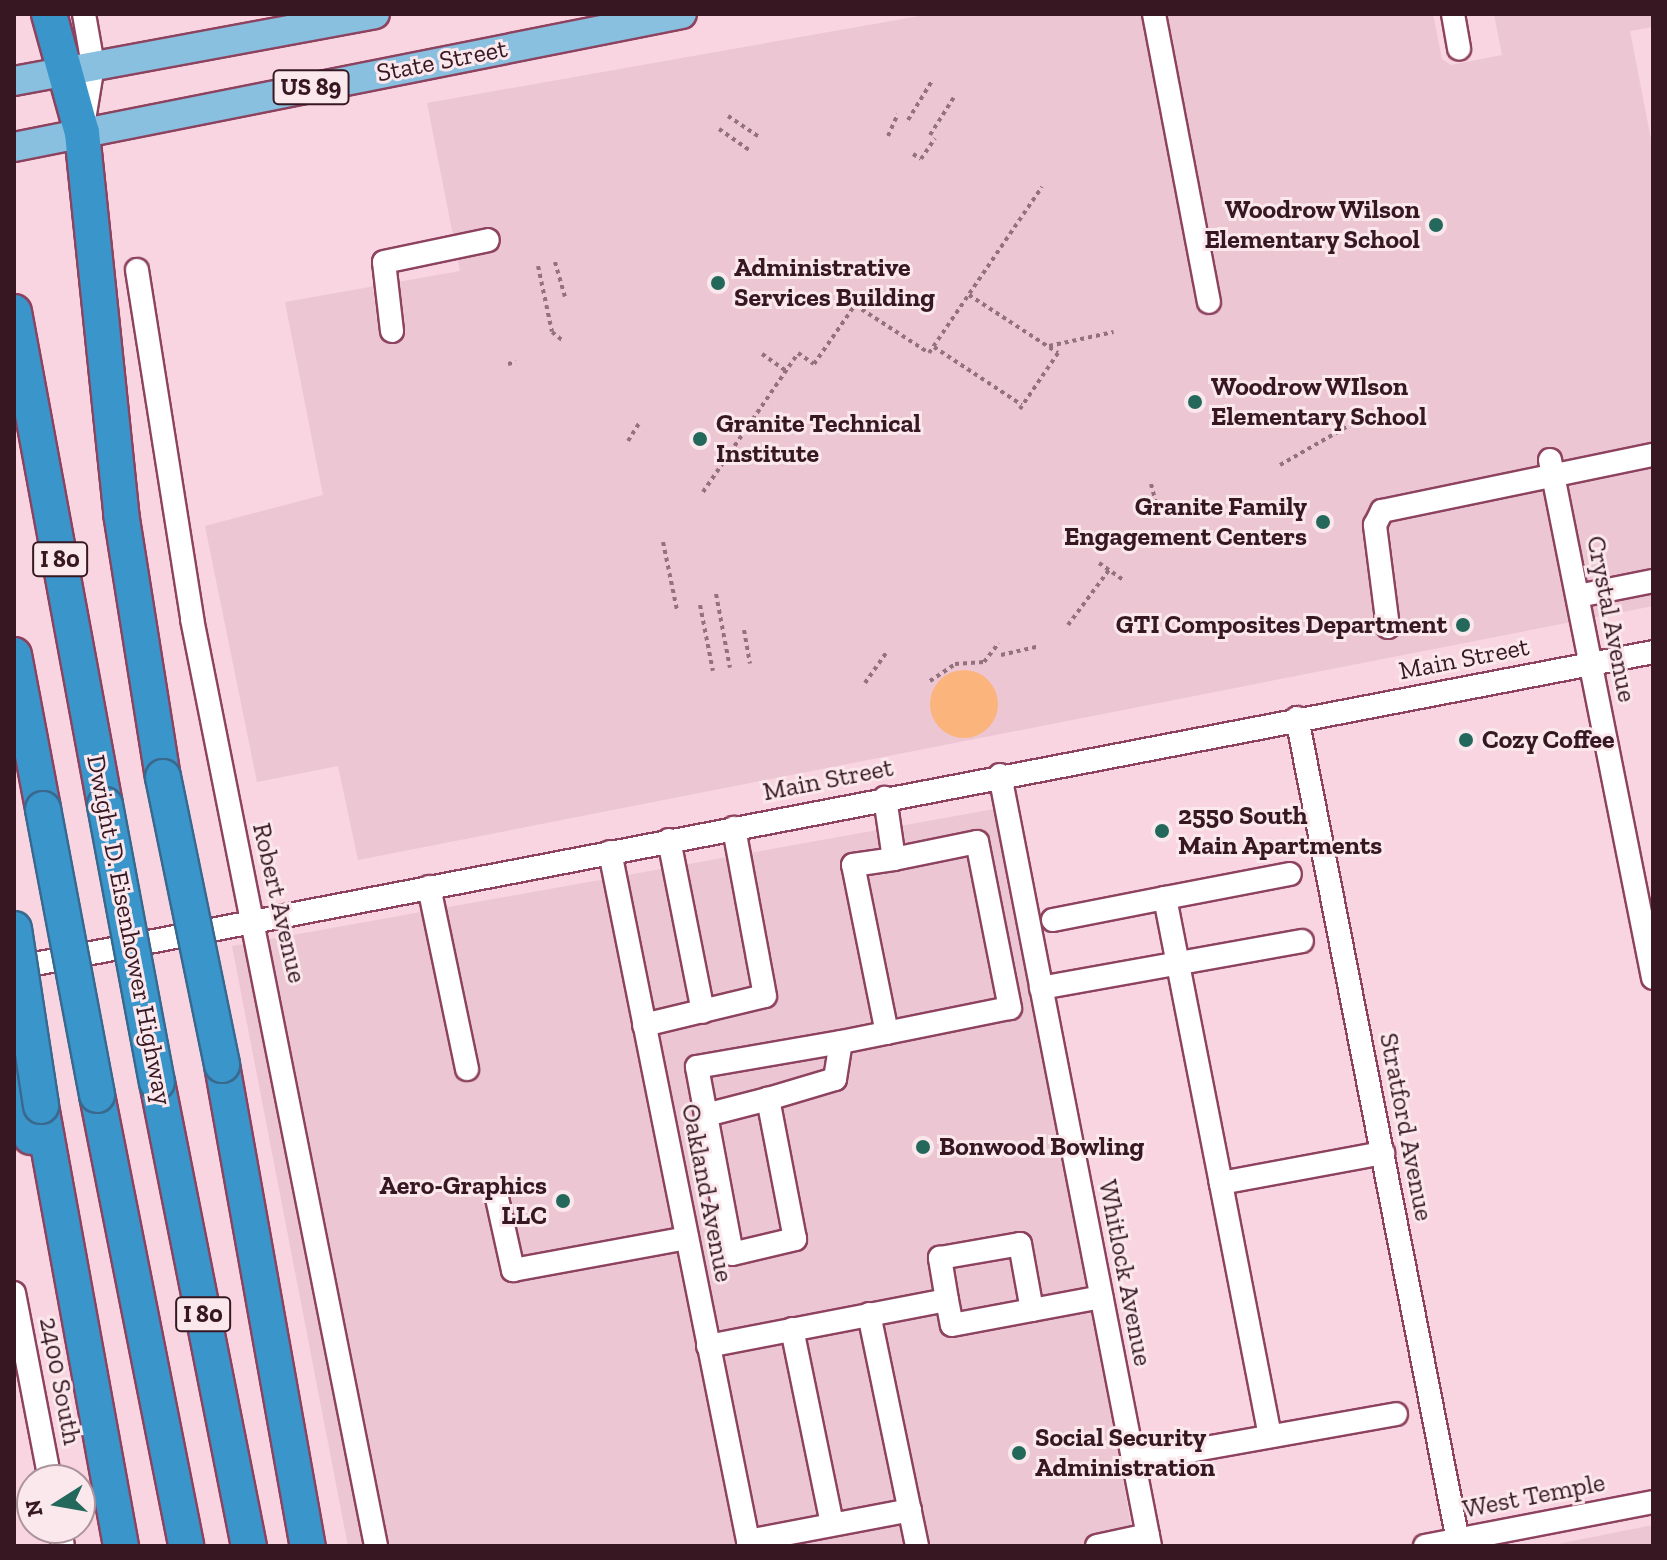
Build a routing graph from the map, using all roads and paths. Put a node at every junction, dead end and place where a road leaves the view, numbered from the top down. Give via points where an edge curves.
1 (49, 14) edge
2 (84, 14) edge
3 (375, 14) edge
4 (682, 14) edge
5 (1154, 14) edge
6 (1453, 14) edge
7 (1459, 48) dead end
8 (78, 68) junction
9 (14, 81) edge
10 (932, 81) dead end
11 (954, 97) dead end
12 (898, 114) dead end
13 (728, 116) dead end
14 (908, 120) dead end
15 (719, 129) dead end
16 (82, 133) junction
17 (888, 136) dead end
18 (759, 137) dead end
19 (14, 147) edge
20 (749, 150) dead end
21 (913, 154) dead end
22 (1042, 187) dead end
23 (488, 240) dead end
24 (555, 262) dead end
25 (538, 266) dead end
26 (137, 270) dead end
27 (969, 295) junction
28 (565, 297) dead end
29 (1209, 302) dead end
30 (14, 312) edge
31 (392, 331) dead end
32 (1114, 332) dead end
33 (563, 341) dead end
34 (934, 346) junction
35 (1047, 346) junction
36 (762, 354) dead end
37 (516, 362) dead end
38 (508, 364) dead end
39 (786, 371) junction
40 (1376, 410) dead end
41 (752, 421) junction
42 (640, 422) dead end
43 (770, 433) dead end
44 (628, 441) dead end
45 (1653, 455) edge
46 (1280, 465) dead end
47 (1552, 468) junction
48 (1151, 484) dead end
49 (703, 492) dead end
50 (1157, 507) dead end
51 (663, 542) dead end
52 (1099, 563) dead end
53 (1109, 570) junction
54 (1123, 580) dead end
55 (1653, 581) edge
56 (716, 594) dead end
57 (1578, 596) junction
58 (700, 605) dead end
59 (677, 610) dead end
60 (1068, 625) dead end
61 (1388, 627) dead end
62 (744, 630) dead end
63 (999, 643) dead end
64 (1037, 647) dead end
65 (887, 651) dead end
66 (1653, 652) edge
67 (14, 655) edge
68 (1001, 655) dead end
69 (750, 663) dead end
70 (1591, 663) junction
71 (730, 668) dead end
72 (713, 671) dead end
73 (930, 681) dead end
74 (865, 683) dead end
75 (1297, 718) junction
76 (1000, 775) junction
77 (885, 798) junction
78 (734, 828) junction
79 (669, 840) junction
80 (610, 852) junction
81 (894, 859) junction
82 (1290, 874) dead end
83 (429, 887) junction
84 (1165, 898) junction
85 (1053, 920) dead end
86 (253, 921) junction
87 (14, 929) edge
88 (1302, 941) dead end
89 (1178, 964) junction
90 (14, 968) edge
91 (1653, 978) edge
92 (1041, 988) junction
93 (703, 1012) junction
94 (644, 1025) junction
95 (887, 1033) junction
96 (841, 1042) junction
97 (14, 1068) edge
98 (467, 1069) dead end
99 (768, 1099) junction
100 (32, 1107) junction
101 (706, 1115) junction
102 (1383, 1153) junction
103 (1221, 1183) junction
104 (497, 1198) dead end
105 (687, 1238) junction
106 (14, 1293) edge
107 (1101, 1297) junction
108 (947, 1300) junction
109 (1032, 1310) junction
110 (869, 1314) junction
111 (792, 1329) junction
112 (708, 1346) junction
113 (1396, 1414) dead end
114 (1270, 1436) junction
115 (1133, 1461) junction
116 (47, 1464) edge
117 (1653, 1502) edge
118 (910, 1510) junction
119 (832, 1524) junction
120 (1149, 1540) edge
121 (1459, 1543) edge
122 (748, 1544) edge
123 (121, 1546) edge
124 (186, 1546) edge
125 (249, 1546) edge
126 (308, 1546) edge
127 (376, 1546) edge
128 (917, 1546) edge
129 (1097, 1546) edge
130 (1425, 1546) edge

1 - 8 highway
2 - 8 street
3 - 8 main road, US 89
4 - 16 main road, State Street / US 89
5 - 29 street
6 - 7 street
8 - 9 main road, US 89
8 - 16 highway
10 - 14 path
11 - 21 path via 921,159
12 - 17 path
13 - 18 path
15 - 20 path
16 - 19 main road, State Street / US 89
16 - 126 highway, bridge via 121,513 163,777 222,1065
22 - 27 path
23 - 31 street via 384,262
24 - 28 path
25 - 33 path via 552,332
26 - 86 street, Robert Avenue via 192,619
27 - 34 path
27 - 35 path
30 - 125 highway, Dwight D. Eisenhower Highway / I 80, bridge
32 - 35 path
34 - 35 path via 1021,407 1058,353
34 - 39 path via 929,353 855,305 814,364 798,353
36 - 39 path
37 - 38 path
39 - 41 path
40 - 46 path
41 - 43 path
41 - 49 path
42 - 44 path
45 - 47 street
47 - 57 street, Crystal Avenue
47 - 61 street via 1382,511 1375,525
48 - 50 path
51 - 59 path
52 - 53 path
53 - 54 path
53 - 60 path
55 - 57 street
56 - 71 path
57 - 70 street, Crystal Avenue
58 - 72 path
62 - 69 path
63 - 73 path via 984,662 955,664
64 - 68 path
65 - 74 path
66 - 70 street, Main Street
67 - 124 highway, I 80, bridge
70 - 75 street, Main Street
70 - 91 street, Crystal Avenue
75 - 76 street, Main Street
75 - 102 street, Stratford Avenue
76 - 77 street, Main Street
76 - 92 street, Whitlock Avenue
77 - 78 street, Main Street
77 - 81 street
78 - 79 street, Main Street
78 - 93 street via 765,996
79 - 80 street, Main Street
79 - 93 street
80 - 83 street, Main Street
80 - 94 street, Oakland Avenue
81 - 95 street via 853,865
81 - 95 street via 977,842 1010,1008
82 - 84 street
83 - 86 street, Main Street
83 - 98 street
84 - 85 street
84 - 89 street
86 - 90 street, Main Street
86 - 127 street, Robert Avenue
87 - 100 highway, bridge
88 - 89 street
89 - 92 street
89 - 103 street
92 - 107 street, Whitlock Avenue
93 - 94 street
94 - 105 street, Oakland Avenue
95 - 96 street
96 - 99 street via 835,1079
96 - 101 street via 697,1067
97 - 100 highway
99 - 101 street
99 - 101 street via 795,1239 732,1254
100 - 123 highway
102 - 103 street
102 - 121 street, Stratford Avenue
103 - 114 street
104 - 105 street via 513,1270
105 - 112 street, Oakland Avenue
106 - 116 street, 2400 South
107 - 109 street
107 - 115 street, Whitlock Avenue
108 - 109 street via 952,1325
108 - 109 street via 940,1258 1020,1244
108 - 110 street
110 - 111 street
110 - 118 street
111 - 112 street
111 - 119 street
112 - 122 street, Oakland Avenue
113 - 114 street
114 - 115 street
115 - 120 street, Whitlock Avenue
117 - 121 street, West Temple
118 - 119 street
118 - 128 street
119 - 122 street
120 - 129 street
121 - 130 street, West Temple

